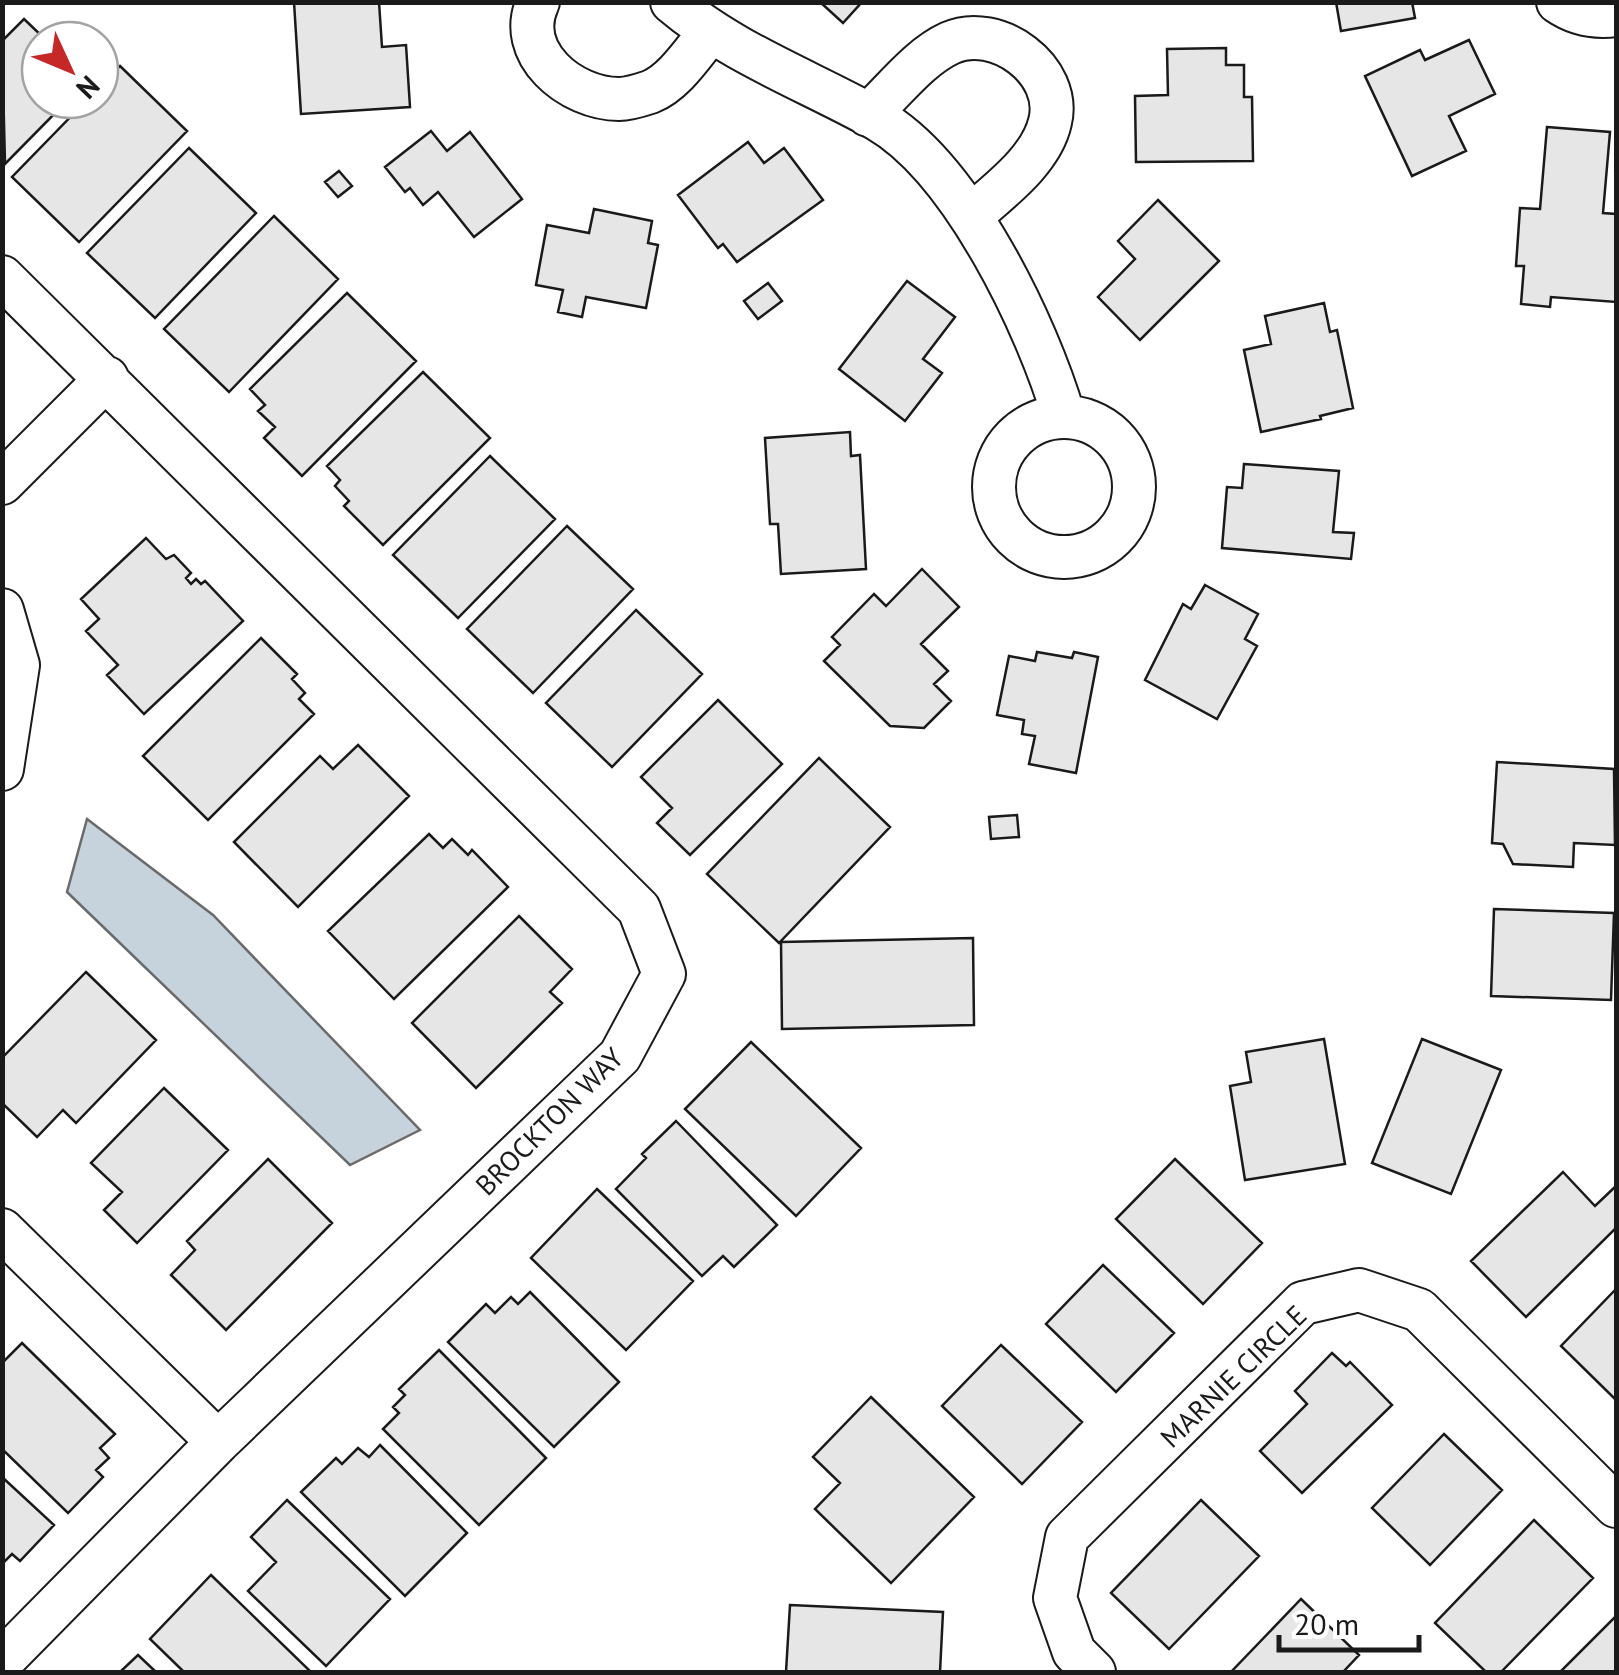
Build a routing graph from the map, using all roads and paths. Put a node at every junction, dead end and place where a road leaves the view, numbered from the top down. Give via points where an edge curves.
1 (538, 2) edge
2 (672, 2) edge
3 (1558, 2) edge
4 (1616, 15) edge
5 (710, 31) junction
6 (868, 115) junction
7 (971, 216) junction
8 (2, 277) edge
9 (107, 378) junction
10 (1064, 417) dead end
11 (2, 483) edge
12 (2, 610) edge
13 (2, 768) edge
14 (2, 1230) edge
15 (218, 1442) junction
16 (1616, 1506) edge
17 (2, 1661) edge
18 (1094, 1672) edge

1 - 5 street via 531,36 541,59 556,76 600,97 621,100 654,90
2 - 5 street
3 - 4 street via 1592,16
5 - 6 street
6 - 7 street via 915,151
6 - 7 street via 946,45 970,36 993,40 1032,62 1048,85 1050,126 1019,172
7 - 10 street via 1049,366
8 - 9 street
9 - 11 street
9 - 15 street, BROCKTON WAY via 638,910 664,974 620,1056
12 - 13 street via 18,665
14 - 15 street
15 - 17 street, BROCKTON WAY
16 - 18 street, MARNIE CIRCLE via 1420,1310 1358,1290 1303,1303 1067,1537 1055,1598 1074,1652

